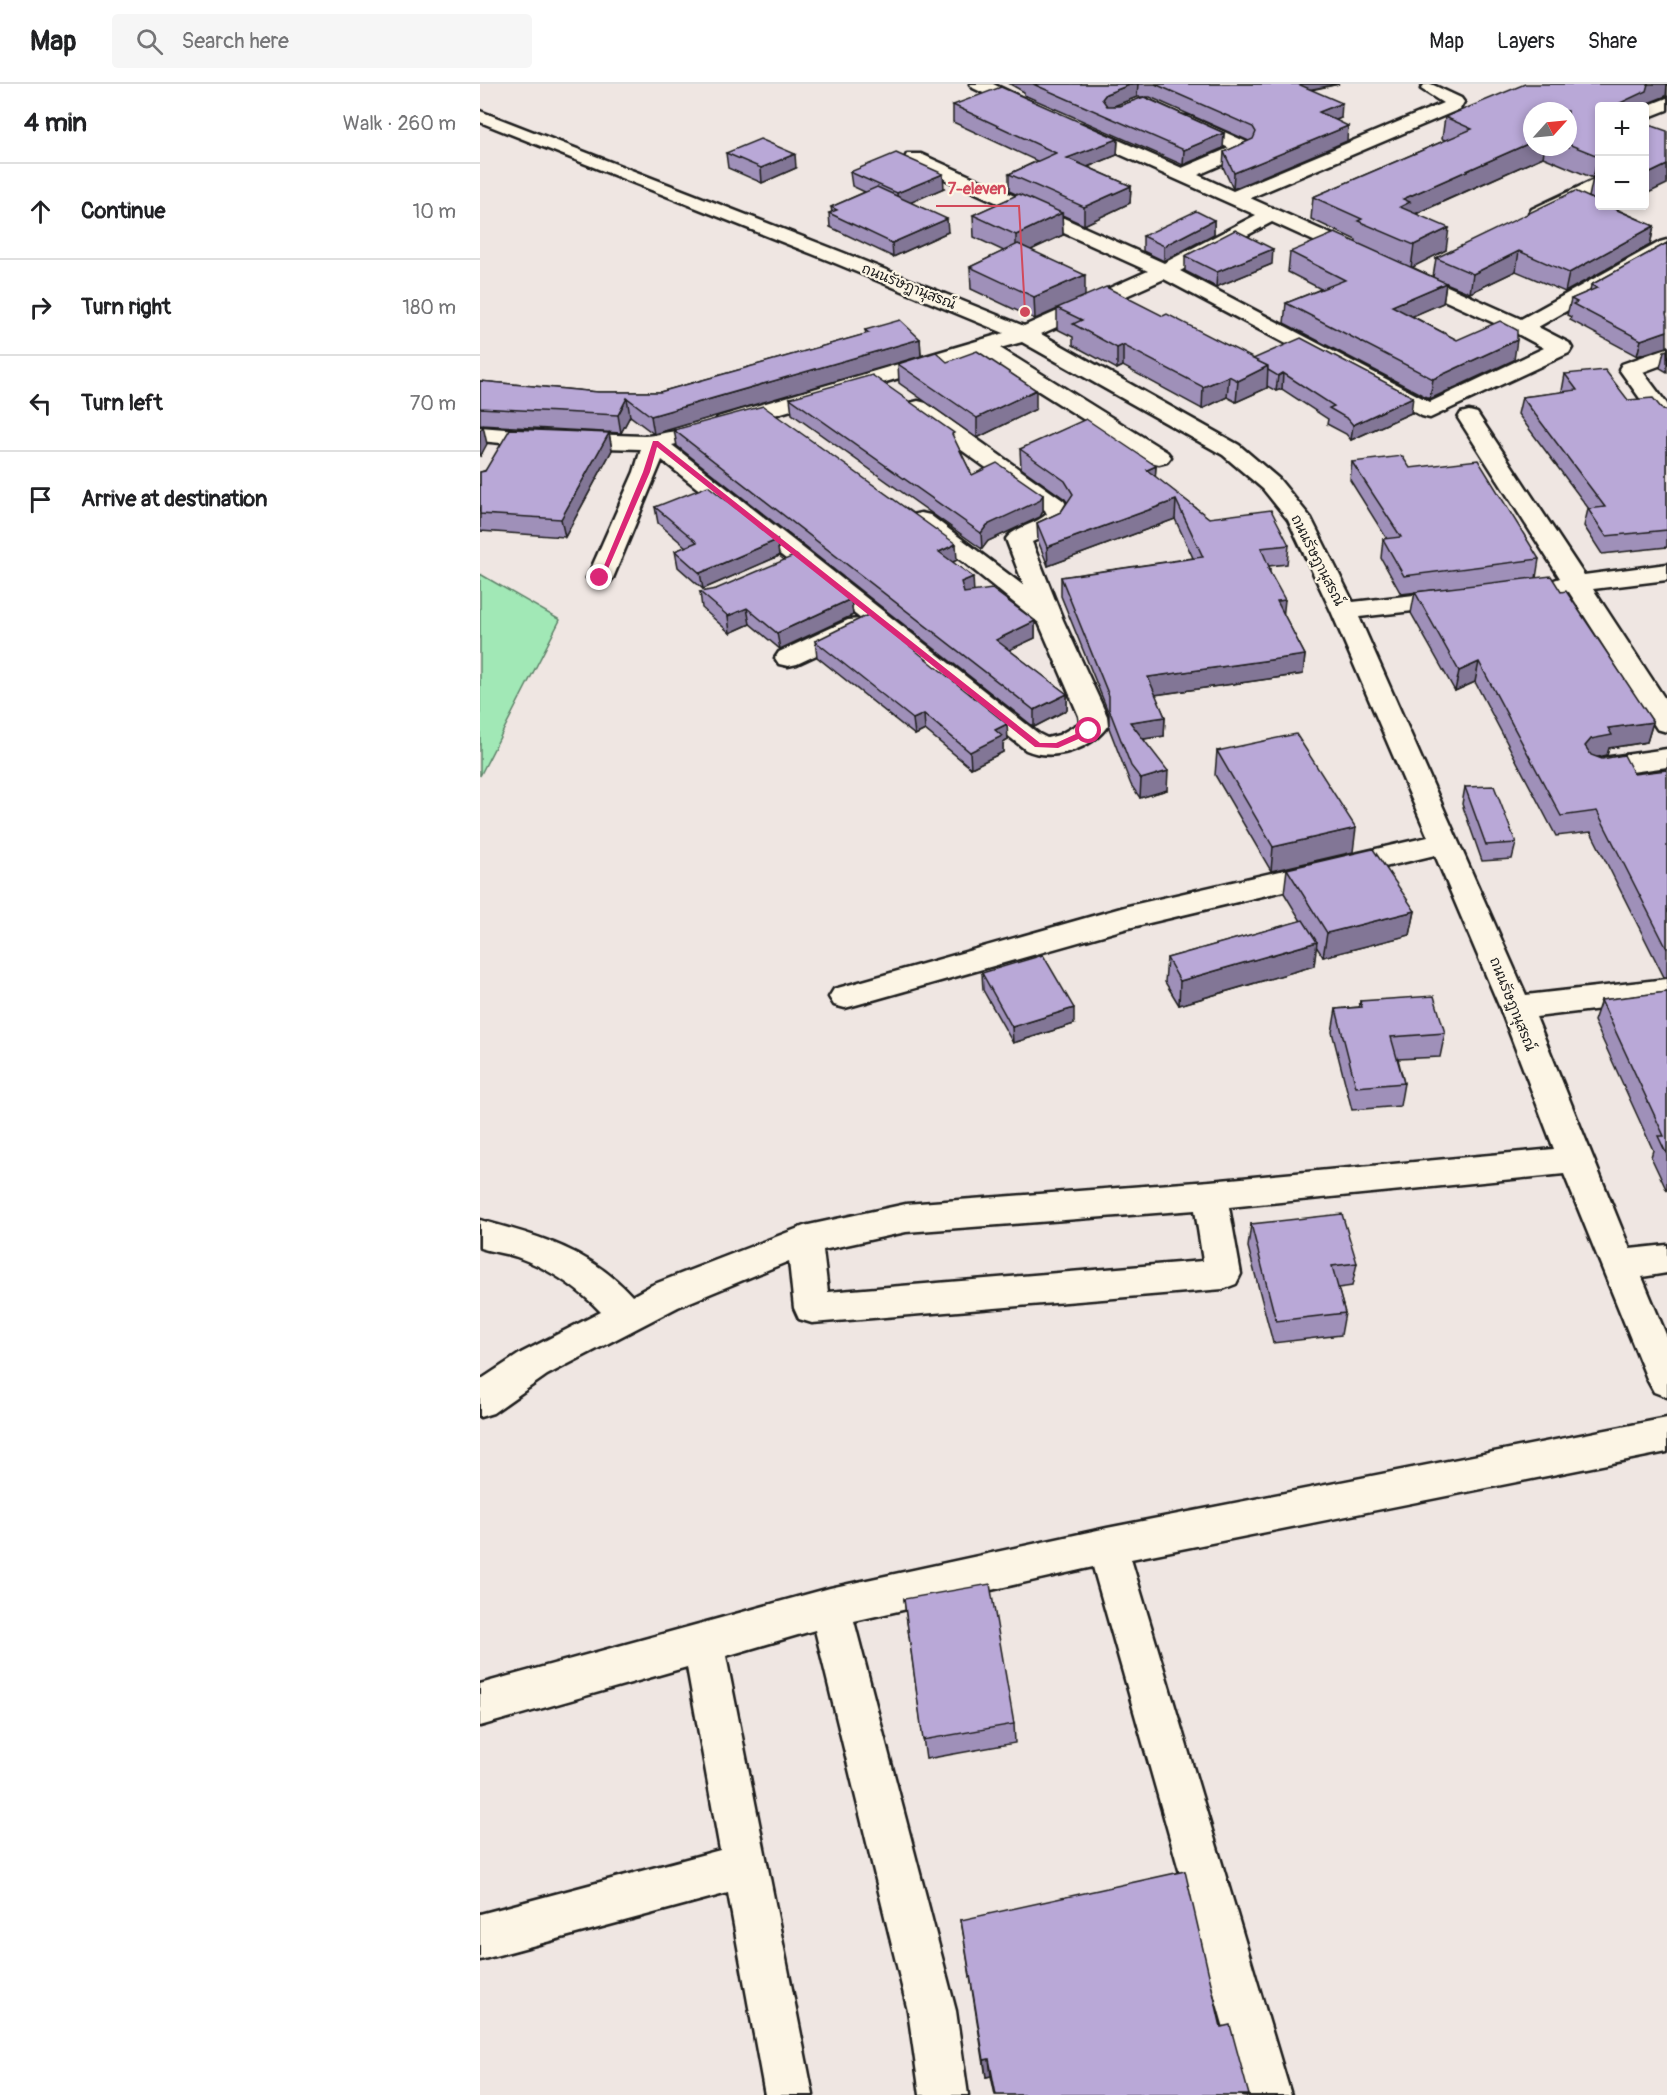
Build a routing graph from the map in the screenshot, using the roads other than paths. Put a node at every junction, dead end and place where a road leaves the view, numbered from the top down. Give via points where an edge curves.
1 (979, 84) edge
2 (1430, 89) dead end
3 (1667, 104) edge
4 (1164, 112) edge
5 (1649, 112) edge
6 (480, 116) edge
7 (914, 158) edge
8 (1183, 175) junction
9 (1595, 185) edge
10 (1235, 197) junction
11 (1272, 214) junction
12 (1527, 219) edge
13 (1667, 246) edge
14 (1433, 267) dead end
15 (1165, 271) junction
16 (1412, 277) junction
17 (1522, 327) junction
18 (1024, 334) junction
19 (984, 347) junction
20 (1667, 355) edge
21 (877, 380) junction
22 (1469, 418) dead end
23 (1667, 420) edge
24 (480, 434) edge
25 (656, 442) junction
26 (1160, 458) dead end
27 (900, 504) edge
28 (1018, 539) junction
29 (974, 558) junction
30 (600, 578) dead end
31 (1662, 579) edge
32 (1578, 584) junction
33 (1531, 589) edge
34 (1484, 595) edge
35 (1344, 611) junction
36 (875, 617) junction
37 (1050, 620) junction
38 (788, 658) dead end
39 (1667, 723) edge
40 (1667, 758) edge
41 (1596, 768) edge
42 (1446, 843) junction
43 (1667, 990) edge
44 (845, 997) dead end
45 (1516, 1008) junction
46 (1575, 1160) junction
47 (1210, 1195) junction
48 (480, 1234) edge
49 (804, 1240) junction
50 (1667, 1259) edge
51 (1620, 1265) junction
52 (627, 1316) junction
53 (1667, 1381) edge
54 (480, 1401) edge
55 (1667, 1435) edge
56 (1107, 1546) junction
57 (830, 1607) junction
58 (703, 1642) junction
59 (480, 1705) edge
60 (745, 1866) junction
61 (480, 1937) edge
62 (789, 2095) edge
63 (944, 2095) edge
64 (1267, 2095) edge

1 - 8 street
2 - 10 street via 1451,99 1454,105
3 - 5 street
4 - 8 street via 1244,148
6 - 18 street, ถนนรัษฎานุสรณ์
7 - 15 street
8 - 10 street
9 - 12 street
10 - 11 street
11 - 15 street
11 - 16 street
13 - 17 street
14 - 16 street
15 - 17 street via 1430,411 1561,348
15 - 18 street
16 - 17 street
18 - 19 street
18 - 35 street, ถนนรัษฎานุสรณ์ via 1231,450 1271,484 1299,518
19 - 21 street
19 - 26 street
20 - 23 street via 1630,369
21 - 25 street via 779,417
21 - 28 street via 1055,506 1059,514 1056,519
22 - 32 street
24 - 25 street via 501,445
25 - 30 street
25 - 36 street via 790,563
27 - 29 street
28 - 29 street
28 - 37 street
29 - 37 street
31 - 32 street
32 - 33 street
32 - 39 street
34 - 35 street
35 - 42 street, ถนนรัษฎานุสรณ์
36 - 37 street via 1023,735 1038,746 1050,747 1089,731 1094,725
36 - 38 street
40 - 41 street
42 - 44 street via 1128,917
42 - 45 street, ถนนรัษฎานุสรณ์
43 - 45 street
45 - 46 street, ถนนรัษฎานุสรณ์
46 - 47 street
46 - 51 street, ถนนรัษฎานุสรณ์
47 - 49 street via 906,1218
47 - 49 street via 1223,1274 812,1308
48 - 52 street via 529,1247 571,1267 612,1295
49 - 52 street via 664,1296
50 - 51 street
51 - 53 street, ถนนรัษฎานุสรณ์
52 - 54 street via 534,1364
55 - 56 street
56 - 57 street
56 - 64 street
57 - 58 street
57 - 63 street via 932,2011
58 - 59 street
58 - 60 street
60 - 61 street
60 - 62 street

